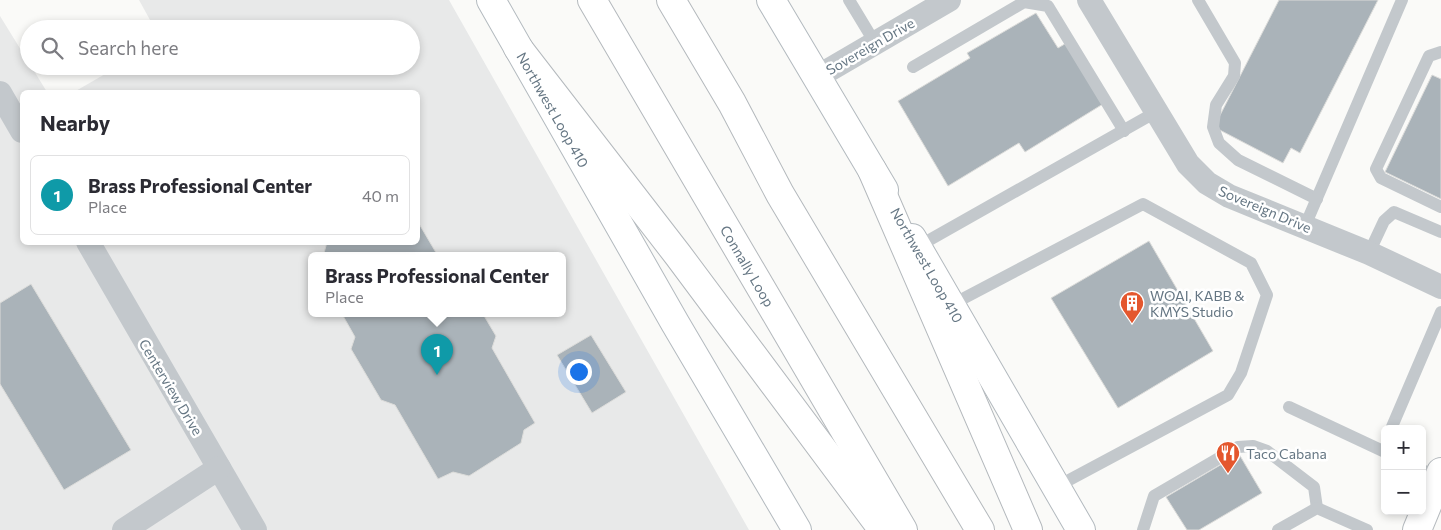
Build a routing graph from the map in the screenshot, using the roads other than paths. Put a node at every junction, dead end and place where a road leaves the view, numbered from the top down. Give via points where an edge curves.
1 (491, 0) edge
2 (592, 0) edge
3 (671, 0) edge
4 (771, 0) edge
5 (850, 0) edge
6 (949, 0) edge
7 (1089, 0) edge
8 (1198, 0) edge
9 (1402, 0) edge
10 (875, 44) junction
11 (518, 48) junction
12 (1441, 52) edge
13 (913, 68) dead end
14 (817, 77) junction
15 (0, 93) edge
16 (1156, 112) junction
17 (20, 128) edge
18 (1124, 131) junction
19 (872, 170) junction
20 (1318, 198) junction
21 (1441, 206) edge
22 (1304, 226) junction
23 (1441, 232) edge
24 (90, 245) edge
25 (917, 247) junction
26 (1369, 254) junction
27 (1441, 287) edge
28 (951, 306) junction
29 (1441, 312) edge
30 (1288, 407) dead end
31 (1393, 425) edge
32 (1381, 448) edge
33 (219, 468) junction
34 (1434, 474) edge
35 (1056, 487) junction
36 (1317, 508) junction
37 (1348, 526) edge
38 (124, 530) edge
39 (255, 530) edge
40 (797, 530) edge
41 (883, 530) edge
42 (903, 530) edge
43 (980, 530) edge
44 (1028, 530) edge
45 (1081, 530) edge
46 (1144, 530) edge
47 (1278, 530) edge
48 (1367, 530) edge
49 (1417, 530) edge

1 - 11 main road, Northwest Loop 410
2 - 42 main road, Connally Loop
3 - 43 main road via 732,103 780,194
4 - 14 main road, Northwest Loop 410
5 - 10 lane
6 - 10 street, Sovereign Drive
7 - 16 street, Sovereign Drive
8 - 20 lane via 1234,63 1234,76 1216,105 1212,127 1219,144 1238,160
9 - 20 lane
10 - 14 street, Sovereign Drive
11 - 40 main road, Northwest Loop 410
11 - 41 main road via 678,255
12 - 21 lane via 1429,56 1376,169 1381,178
13 - 18 lane via 1024,2 1048,6
14 - 19 main road, Northwest Loop 410
15 - 17 street
16 - 18 lane
16 - 22 street, Sovereign Drive via 1188,164 1207,184
18 - 25 lane
19 - 25 main road, Northwest Loop 410
19 - 44 main road
20 - 22 lane
22 - 26 street, Sovereign Drive
23 - 26 lane via 1394,212 1384,222
24 - 33 street, Centerview Drive
25 - 28 main road, Northwest Loop 410
26 - 27 street, Sovereign Drive
28 - 35 main road, Northwest Loop 410
28 - 35 lane via 1143,204 1251,263 1267,295 1241,373 1228,395
29 - 31 lane
30 - 32 lane
33 - 38 street
33 - 39 street, Centerview Drive
34 - 49 main road
35 - 45 main road, Northwest Loop 410
36 - 37 lane
36 - 46 lane via 1314,488 1275,457 1253,446 1238,447 1154,496
36 - 47 lane
37 - 48 lane

